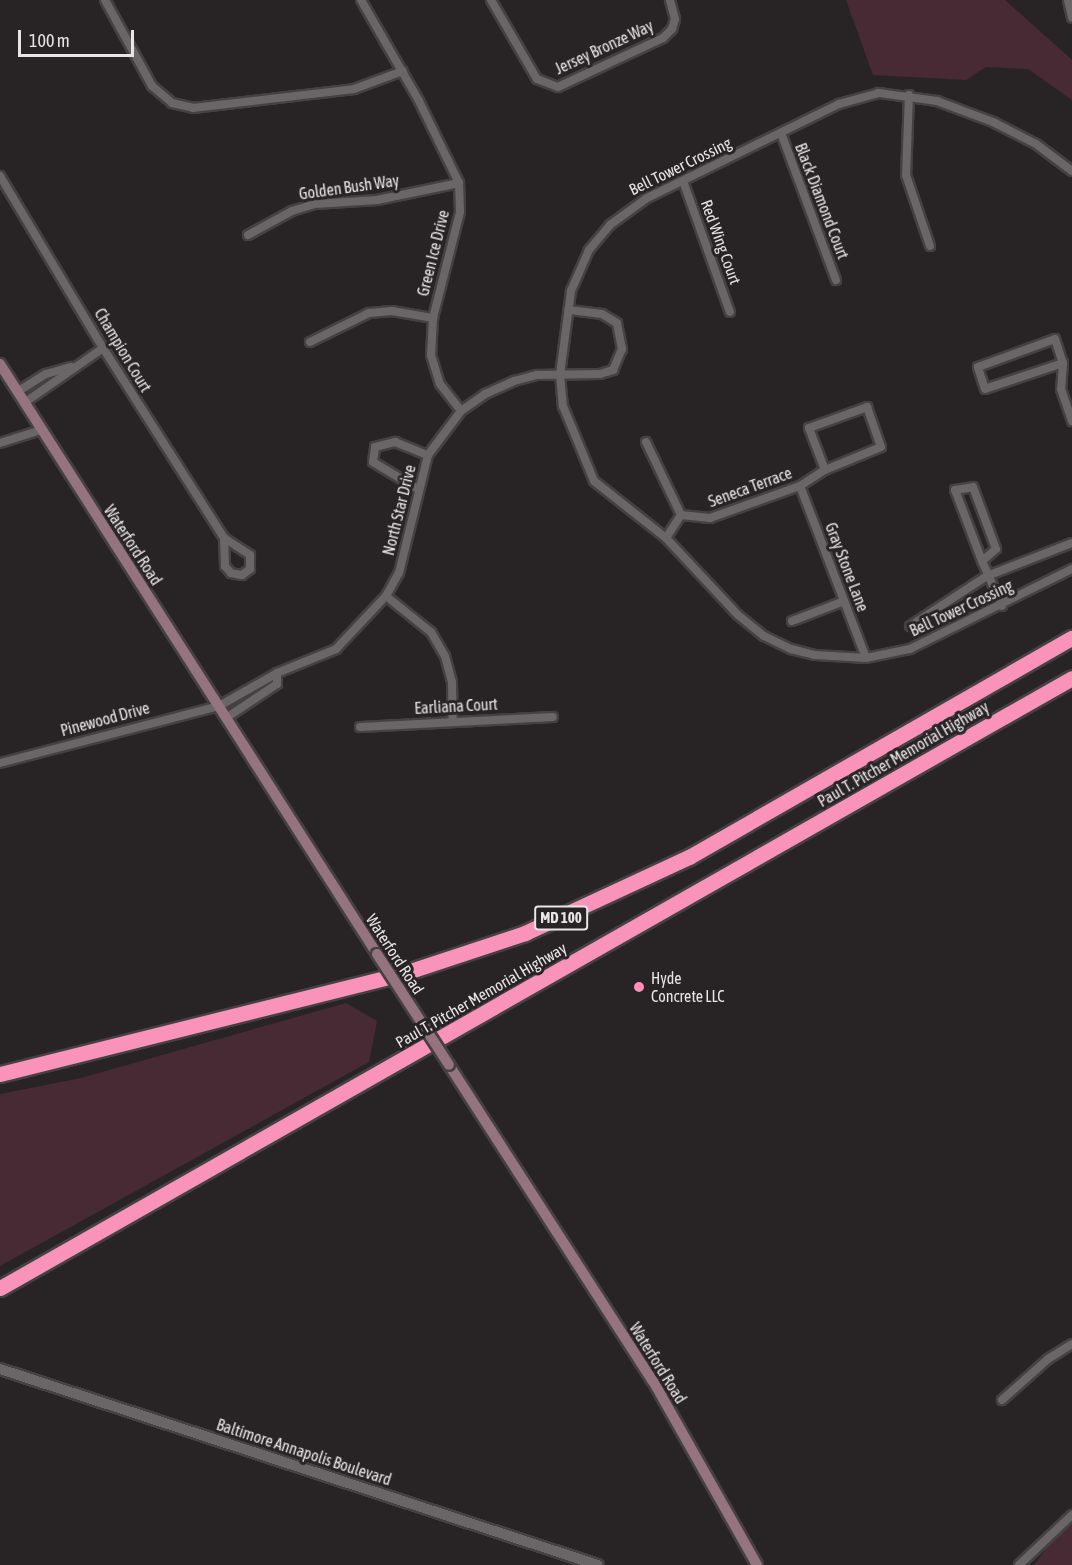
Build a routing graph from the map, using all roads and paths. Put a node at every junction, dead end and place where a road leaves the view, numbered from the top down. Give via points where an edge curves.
1 (105, 0) edge
2 (361, 0) edge
3 (491, 0) edge
4 (670, 0) edge
5 (1068, 0) edge
6 (1072, 18) edge
7 (403, 71) junction
8 (909, 95) junction
9 (781, 134) junction
10 (1072, 171) edge
11 (0, 176) edge
12 (683, 181) junction
13 (459, 183) junction
14 (248, 235) dead end
15 (930, 246) dead end
16 (836, 280) dead end
17 (568, 310) junction
18 (730, 312) dead end
19 (433, 318) junction
20 (310, 342) dead end
21 (102, 348) junction
22 (1063, 363) junction
23 (0, 364) edge
24 (74, 366) junction
25 (560, 374) junction
26 (17, 392) junction
27 (24, 403) junction
28 (461, 411) junction
29 (1071, 414) edge
30 (41, 430) junction
31 (646, 442) dead end
32 (0, 443) edge
33 (428, 455) junction
34 (825, 470) junction
35 (800, 486) junction
36 (418, 489) junction
37 (681, 515) junction
38 (225, 538) junction
39 (666, 538) junction
40 (1072, 543) edge
41 (982, 561) junction
42 (1072, 569) edge
43 (987, 576) junction
44 (386, 596) junction
45 (844, 601) junction
46 (1002, 606) junction
47 (792, 621) dead end
48 (910, 626) dead end
49 (1072, 638) edge
50 (866, 658) junction
51 (277, 673) junction
52 (1072, 678) edge
53 (219, 706) junction
54 (553, 717) dead end
55 (226, 718) junction
56 (453, 721) junction
57 (360, 727) dead end
58 (0, 763) edge
59 (0, 1074) edge
60 (0, 1288) edge
61 (1072, 1344) edge
62 (0, 1369) edge
63 (1002, 1400) dead end
64 (1072, 1515) edge
65 (598, 1565) edge
66 (757, 1565) edge
67 (1019, 1565) edge

1 - 7 street via 152,86 172,103 193,108 354,89
2 - 7 street, Green Ice Drive
3 - 4 street, Jersey Bronze Way via 537,79 558,87 663,38 675,19
5 - 6 street
7 - 13 street, Green Ice Drive
8 - 9 street, Bell Tower Crossing via 861,97
8 - 10 street, Bell Tower Crossing via 993,122 1036,144
8 - 15 street via 906,175
9 - 12 street, Bell Tower Crossing
9 - 16 street, Black Diamond Court
11 - 21 street, Champion Court
12 - 17 street, Bell Tower Crossing via 630,208 610,225 580,268
12 - 18 street, Red Wing Court
13 - 14 street, Golden Bush Way via 377,200 315,204 292,211
13 - 19 street, Green Ice Drive via 458,222
17 - 25 street, Bell Tower Crossing
17 - 25 street, North Star Drive via 602,314 617,322 622,349 612,370 600,374
19 - 20 street via 392,311 369,313
19 - 28 street, Green Ice Drive via 431,355 440,384
21 - 24 street
21 - 38 street, Champion Court
22 - 22 street via 985,389 978,367 1055,339
22 - 29 street via 1061,389
23 - 26 main road, Waterford Road
24 - 26 street via 46,374
24 - 27 street
25 - 28 street, North Star Drive via 514,381
25 - 39 street, Bell Tower Crossing via 563,406 594,481
26 - 27 main road, Waterford Road
27 - 30 main road, Waterford Road
28 - 33 street, North Star Drive
30 - 32 street
30 - 53 main road, Waterford Road
31 - 37 street
33 - 36 street, North Star Drive
33 - 36 street via 395,442 375,447 373,456 382,471
34 - 34 street, Seneca Terrace via 881,447 867,407 809,428
34 - 35 street, Seneca Terrace
35 - 37 street, Seneca Terrace via 710,518
35 - 45 street, Gray Stone Lane
36 - 44 street, North Star Drive via 399,573
37 - 39 street
38 - 38 street, Champion Court via 228,571 236,575 247,572 252,564 250,555
39 - 50 street, Bell Tower Crossing via 738,615 764,636 815,655
40 - 43 street
41 - 41 street via 996,549 977,497 973,487 955,490
41 - 43 street
42 - 46 street, Bell Tower Crossing
43 - 46 street
43 - 48 street
44 - 51 street, North Star Drive via 336,649
44 - 56 street via 431,632 445,656 452,682
45 - 47 street
45 - 50 street, Gray Stone Lane
46 - 50 street, Bell Tower Crossing via 910,649
49 - 59 highway, Paul T. Pitcher Memorial Highway / MD 100 via 689,857 525,933 398,975
51 - 53 street, North Star Drive
51 - 55 street via 277,684
52 - 60 highway, Paul T. Pitcher Memorial Highway / MD 100
53 - 55 main road, Waterford Road
53 - 58 street, Pinewood Drive
54 - 56 street, Earliana Court
55 - 66 main road, Waterford Road, bridge via 653,1381
56 - 57 street, Earliana Court
61 - 63 street via 1048,1359
62 - 65 street, Baltimore Annapolis Boulevard
64 - 67 street

